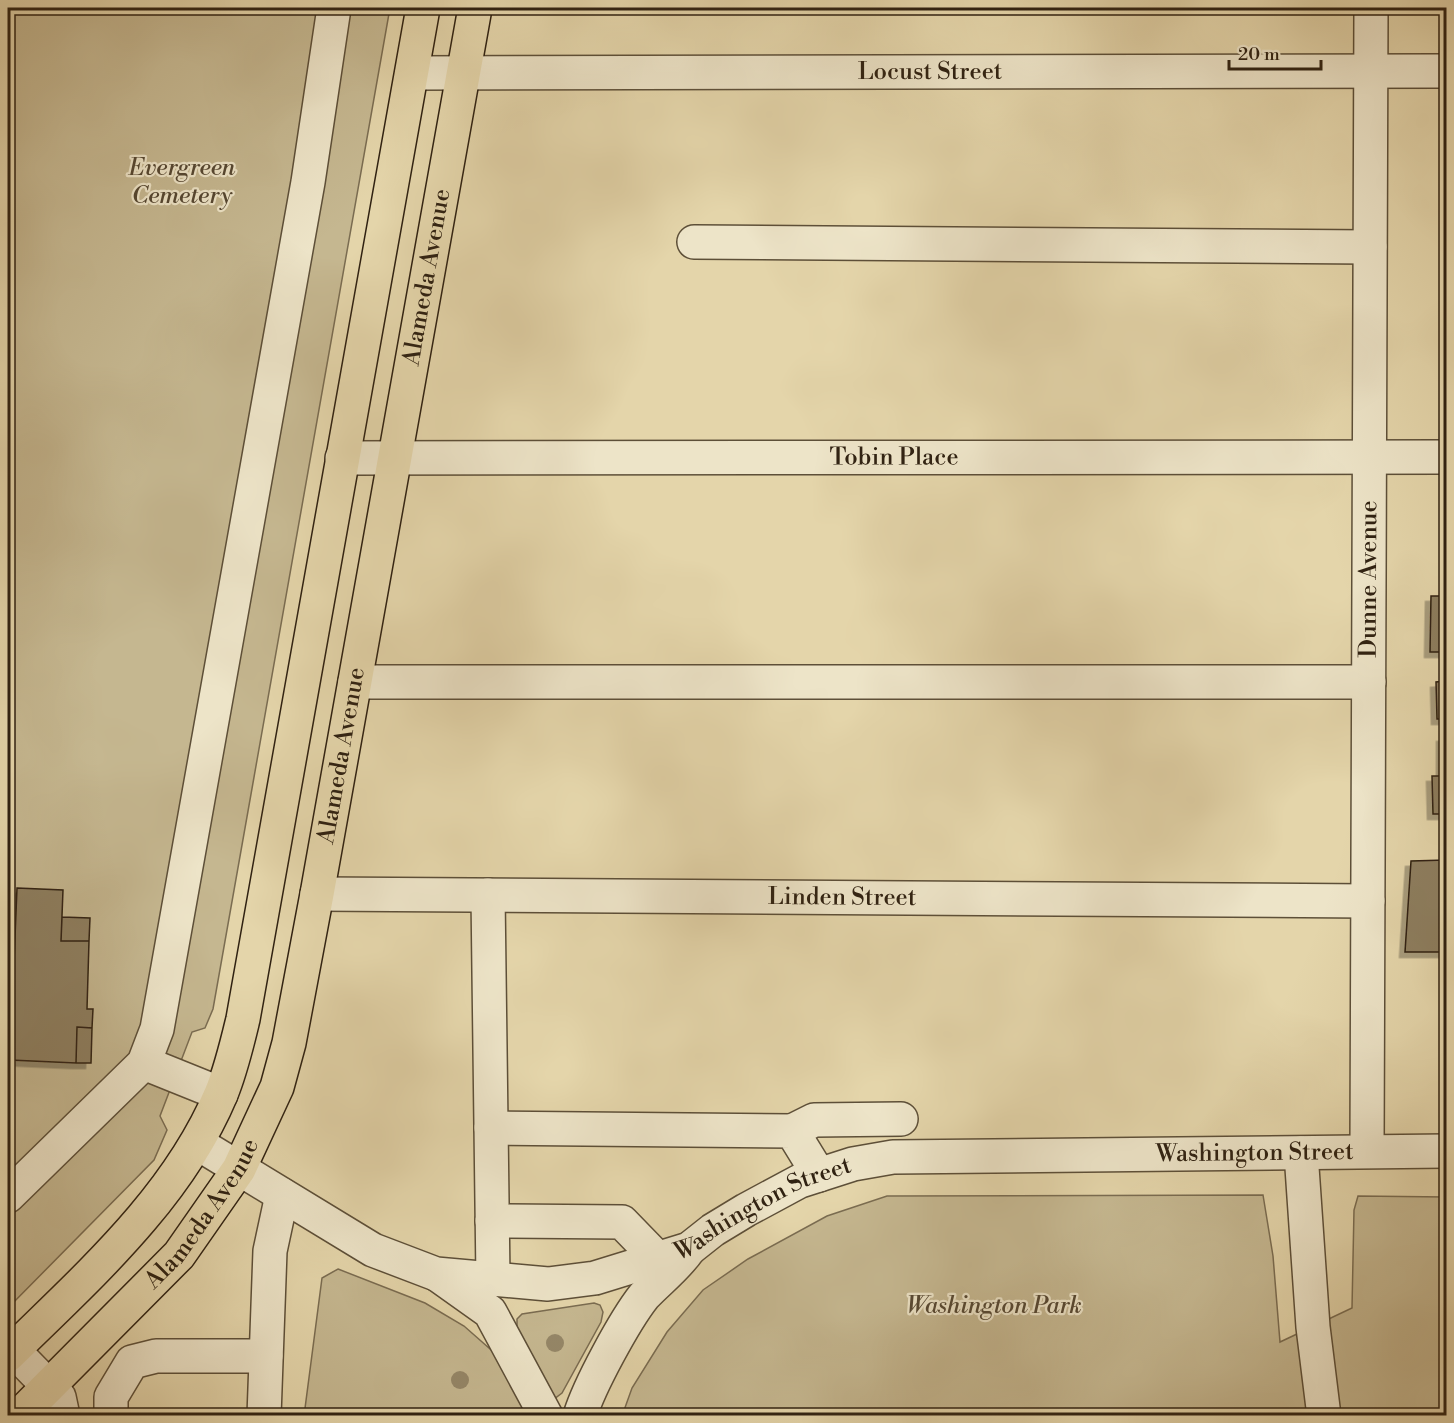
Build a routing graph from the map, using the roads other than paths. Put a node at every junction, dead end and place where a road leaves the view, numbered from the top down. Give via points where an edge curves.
1 (334, 8) edge
2 (423, 8) edge
3 (474, 8) edge
4 (1371, 8) edge
5 (1370, 71) junction
6 (1446, 71) edge
7 (463, 72) junction
8 (412, 73) junction
9 (694, 242) dead end
10 (1370, 247) junction
11 (1369, 455) junction
12 (1446, 457) edge
13 (342, 458) junction
14 (394, 458) junction
15 (355, 682) junction
16 (1369, 682) junction
17 (317, 894) junction
18 (488, 896) junction
19 (1368, 901) junction
20 (144, 1063) junction
21 (221, 1094) junction
22 (901, 1119) dead end
23 (491, 1128) junction
24 (792, 1131) junction
25 (197, 1143) junction
26 (1367, 1151) junction
27 (1446, 1151) edge
28 (1300, 1153) junction
29 (239, 1169) junction
30 (819, 1175) junction
31 (282, 1195) junction
32 (8, 1196) edge
33 (492, 1221) junction
34 (689, 1249) junction
35 (657, 1258) junction
36 (436, 1274) junction
37 (493, 1279) junction
38 (10, 1352) edge
39 (266, 1356) junction
40 (49, 1386) junction
41 (20, 1416) edge
42 (63, 1416) edge
43 (111, 1416) edge
44 (264, 1416) edge
45 (546, 1416) edge
46 (580, 1416) edge
47 (1324, 1416) edge

1 - 20 street via 306,194 157,1029
2 - 8 main road, Alameda Avenue
3 - 7 main road, Alameda Avenue
4 - 5 street, Dunne Avenue
5 - 6 street, Locust Street
5 - 7 street, Locust Street
5 - 10 street, Dunne Avenue
7 - 8 street, Locust Street
7 - 14 main road, Alameda Avenue
8 - 13 main road, Alameda Avenue
9 - 10 street
10 - 11 street, Dunne Avenue
11 - 12 street, Tobin Place
11 - 14 street, Tobin Place
11 - 16 street, Dunne Avenue
13 - 14 street, Tobin Place
13 - 21 main road, Alameda Avenue via 243,1019
14 - 15 main road, Alameda Avenue
15 - 16 street
15 - 17 main road, Alameda Avenue
16 - 19 street, Dunne Avenue
17 - 18 street, Linden Street
17 - 29 main road, Alameda Avenue via 277,1087
18 - 19 street, Linden Street
18 - 23 street
19 - 26 street, Dunne Avenue
20 - 21 street
20 - 32 street
21 - 25 main road, Alameda Avenue
22 - 24 street via 814,1120
23 - 24 street
23 - 33 street
24 - 30 street
25 - 29 street, Washington Street
25 - 38 main road, Alameda Avenue via 126,1237
26 - 27 street, Washington Street
26 - 28 street, Washington Street
28 - 30 street, Washington Street via 899,1156
28 - 47 street
29 - 31 street, Washington Street
29 - 40 main road, Alameda Avenue via 179,1255
30 - 34 street, Washington Street via 746,1210
31 - 36 street, Washington Street via 373,1250
31 - 39 street via 270,1251
33 - 35 street via 622,1222
33 - 37 street
34 - 35 street, Washington Street
34 - 46 street via 644,1297 610,1351
35 - 37 street, Washington Street via 595,1278 548,1284
36 - 37 street, Washington Street
36 - 45 street via 490,1312
38 - 40 street
39 - 43 street via 156,1356 132,1362 111,1397
39 - 44 street
40 - 41 main road, Alameda Avenue
40 - 42 street via 63,1405

